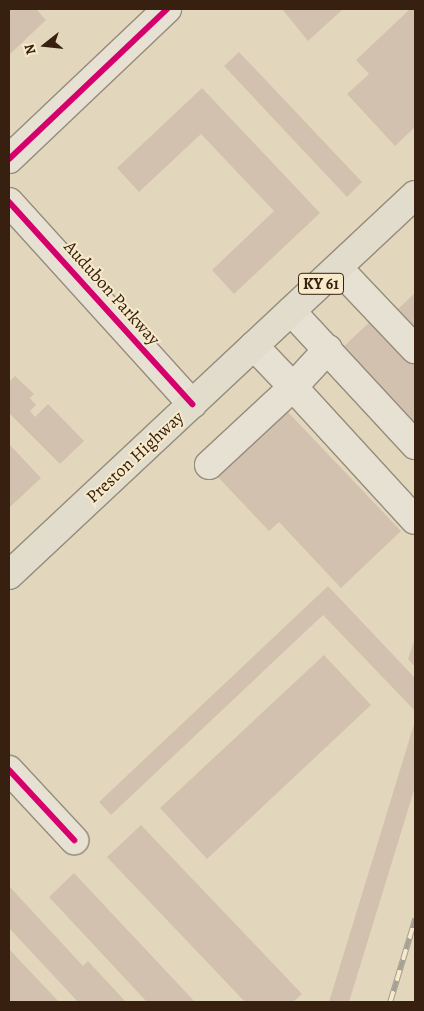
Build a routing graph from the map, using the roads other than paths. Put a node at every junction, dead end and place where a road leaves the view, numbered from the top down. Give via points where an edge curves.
1 (167, 9) edge
2 (9, 159) edge
3 (415, 196) edge
4 (9, 202) edge
5 (338, 268) junction
6 (291, 311) junction
7 (254, 346) junction
8 (328, 349) junction
9 (415, 349) edge
10 (293, 387) junction
11 (192, 404) junction
12 (415, 445) edge
13 (210, 464) dead end
14 (415, 520) edge
15 (9, 574) edge
16 (9, 770) edge
17 (74, 840) dead end

1 - 2 street
3 - 5 main road, Preston Highway / KY 61
4 - 11 street, Audubon Parkway
5 - 6 main road, Preston Highway / KY 61
5 - 9 street
6 - 7 main road, Preston Highway / KY 61
6 - 8 street
7 - 10 street
7 - 11 main road, Preston Highway / KY 61
8 - 10 street
8 - 12 street
10 - 13 street
10 - 14 street
11 - 15 main road, Preston Highway / KY 61
16 - 17 street

